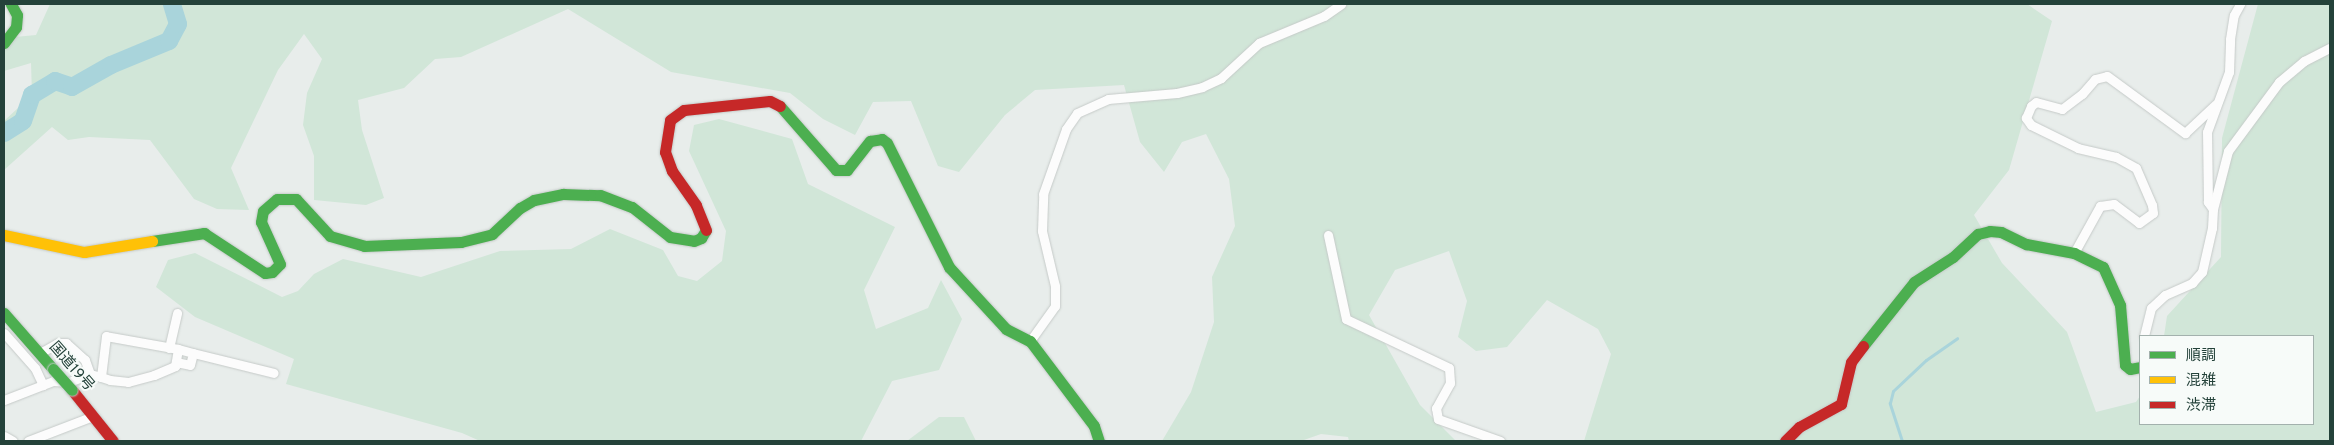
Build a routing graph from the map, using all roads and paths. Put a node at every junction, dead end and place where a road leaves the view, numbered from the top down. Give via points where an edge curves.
1 (11, 4) edge
2 (1341, 4) edge
3 (2240, 4) edge
4 (4, 43) edge
5 (2330, 48) edge
6 (2216, 104) junction
7 (2213, 209) junction
8 (4, 235) edge
9 (1328, 235) dead end
10 (2074, 253) junction
11 (4, 313) edge
12 (177, 313) dead end
13 (4, 333) edge
14 (2144, 335) edge
15 (1030, 341) junction
16 (173, 348) junction
17 (40, 353) junction
18 (193, 353) junction
19 (176, 362) junction
20 (2139, 367) edge
21 (274, 373) dead end
22 (90, 374) junction
23 (101, 377) junction
24 (43, 385) junction
25 (4, 400) edge
26 (93, 416) junction
27 (4, 436) edge
28 (13, 441) edge
29 (28, 441) edge
30 (113, 441) edge
31 (1099, 441) edge
32 (1500, 441) edge
33 (1785, 441) edge

1 - 4 main road via 17,15 16,27
2 - 15 street via 1324,16 1258,43 1221,78 1202,87 1177,93 1108,100 1077,113 1066,129 1043,194 1042,231 1055,286 1055,306
3 - 6 street via 2230,39 2229,72
5 - 7 street via 2304,61 2279,82 2228,150
6 - 7 street via 2207,132 2208,202
6 - 10 street via 2185,133 2107,76 2095,79 2062,109 2036,102 2031,106 2026,118 2036,129 2136,168 2152,205 2153,213 2139,223 2114,204 2100,206
7 - 14 street via 2202,272 2192,284 2165,295 2151,308
8 - 15 main road via 84,252 204,233 265,272 272,272 280,264 261,222 263,212 277,199 296,199 330,236 345,243 364,246 429,245 492,234 520,208 534,200 563,194 591,194 616,199 632,207 670,237 694,241 701,238 707,228 696,205 672,172 665,152 670,120 684,110 770,101 785,108 836,170 847,170 864,146 876,138 887,143 949,267 1006,329
9 - 32 street via 1346,319 1449,368 1450,383 1436,408 1438,419
10 - 20 main road via 2103,267 2110,279 2120,306 2125,365 2130,369
10 - 33 main road via 2026,244 2001,232 1978,234 1953,257 1914,282 1851,362 1841,404 1799,427
11 - 17 main road, 国道19号
12 - 16 street
13 - 24 street via 35,368
15 - 31 main road via 1094,426
16 - 18 street
16 - 19 street
16 - 23 street via 106,336
17 - 22 street via 58,342 66,343 85,360
17 - 26 main road, 国道19号, bridge
18 - 19 street via 190,365
18 - 21 street
19 - 23 street via 175,366 154,375 128,382
22 - 23 street
22 - 24 street via 85,379
24 - 25 street
26 - 29 street
26 - 30 main road, 国道19号
27 - 28 street

